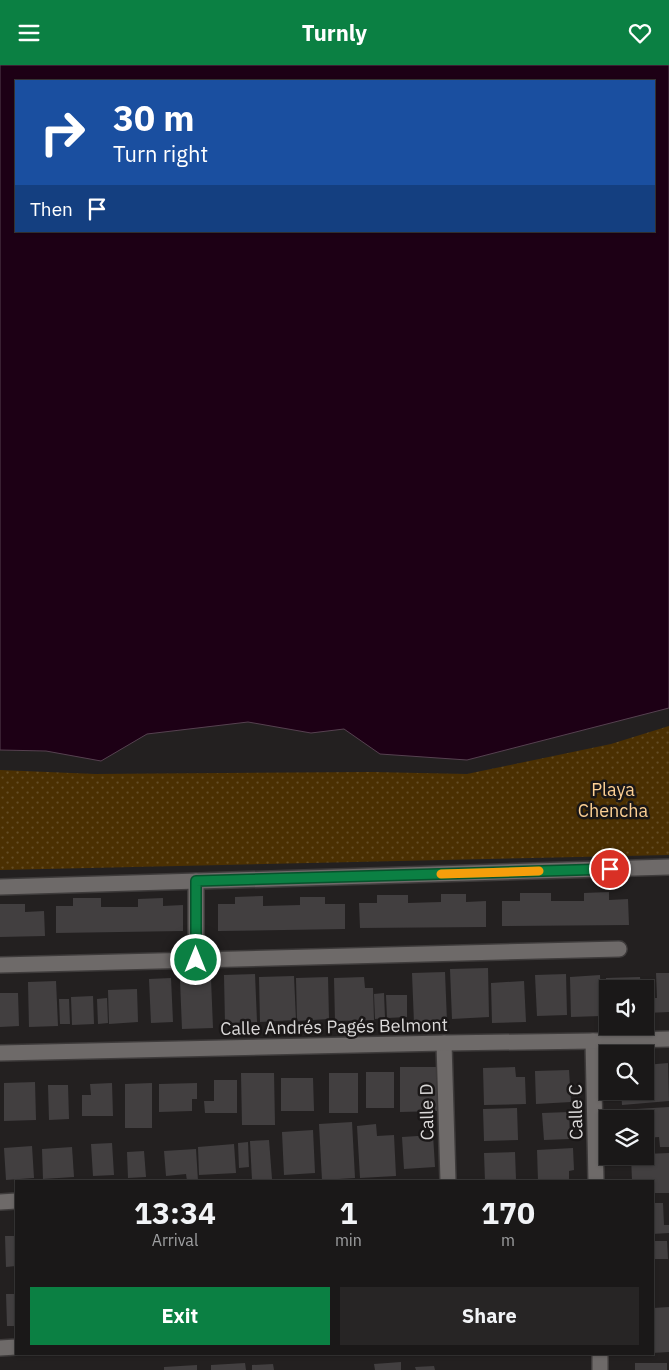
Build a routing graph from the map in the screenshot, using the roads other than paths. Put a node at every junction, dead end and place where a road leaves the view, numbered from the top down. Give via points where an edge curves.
1 (669, 867) edge
2 (196, 881) junction
3 (0, 887) edge
4 (619, 949) dead end
5 (196, 960) junction
6 (0, 965) edge
7 (669, 1039) edge
8 (593, 1041) junction
9 (444, 1043) junction
10 (0, 1053) edge
11 (448, 1180) edge
12 (596, 1180) edge
13 (15, 1201) edge
14 (0, 1202) edge
15 (15, 1347) edge
16 (0, 1348) edge
17 (600, 1355) edge
18 (600, 1370) edge

1 - 2 street
2 - 3 street
2 - 5 street
4 - 5 street
5 - 6 street
7 - 8 street, Calle Andrés Pagés Belmont
8 - 9 street, Calle Andrés Pagés Belmont
8 - 12 street, Calle C
9 - 10 street, Calle Andrés Pagés Belmont
9 - 11 street, Calle D
13 - 14 street
15 - 16 street
17 - 18 street

